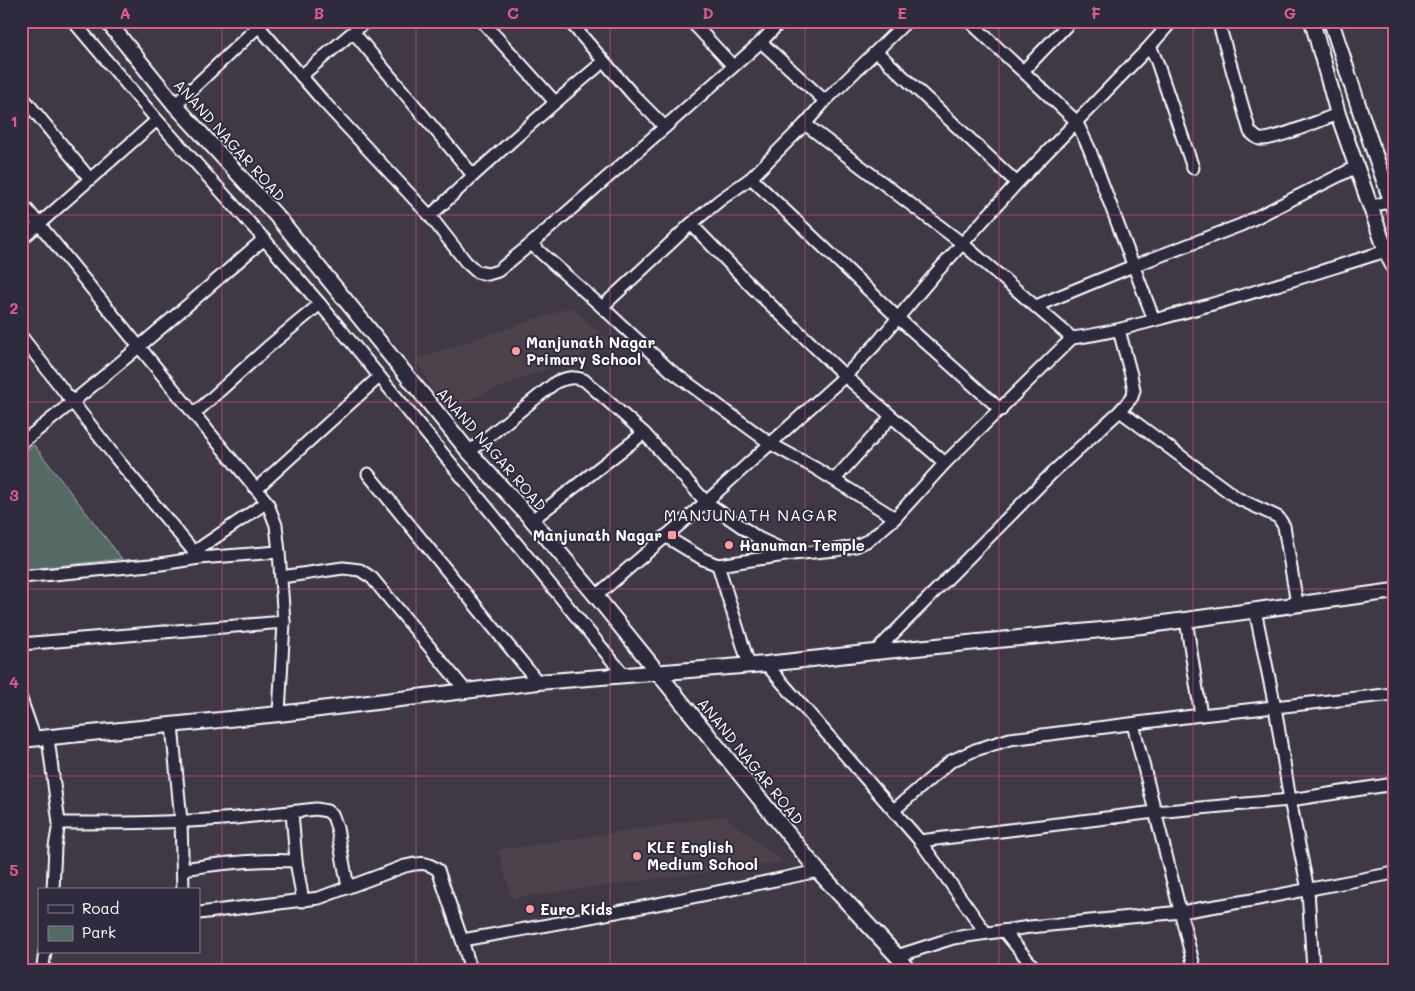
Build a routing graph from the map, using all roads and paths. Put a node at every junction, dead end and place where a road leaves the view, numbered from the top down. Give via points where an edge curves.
1 (73, 21) edge
2 (107, 21) edge
3 (366, 21) edge
4 (482, 21) edge
5 (569, 21) edge
6 (691, 21) edge
7 (781, 21) edge
8 (907, 21) edge
9 (969, 21) edge
10 (1071, 21) edge
11 (1172, 21) edge
12 (1218, 21) edge
13 (1312, 21) edge
14 (1330, 21) edge
15 (259, 23) edge
16 (354, 33) junction
17 (761, 42) junction
18 (1150, 46) junction
19 (877, 52) junction
20 (603, 62) junction
21 (733, 66) junction
22 (1023, 71) junction
23 (301, 76) junction
24 (21, 95) edge
25 (825, 101) junction
26 (555, 102) junction
27 (175, 104) junction
28 (1338, 114) junction
29 (157, 120) junction
30 (1076, 121) junction
31 (805, 124) junction
32 (665, 127) junction
33 (1356, 166) junction
34 (1194, 168) dead end
35 (473, 175) junction
36 (751, 178) junction
37 (90, 179) junction
38 (1017, 183) junction
39 (21, 202) edge
40 (1393, 203) edge
41 (1370, 207) junction
42 (430, 216) junction
43 (691, 224) junction
44 (40, 225) junction
45 (264, 239) junction
46 (21, 240) edge
47 (531, 244) junction
48 (963, 244) junction
49 (1386, 251) junction
50 (1133, 266) junction
51 (1394, 268) edge
52 (320, 304) junction
53 (1036, 306) junction
54 (602, 307) junction
55 (898, 318) junction
56 (1154, 320) junction
57 (1119, 330) junction
58 (1072, 338) junction
59 (22, 339) edge
60 (140, 348) junction
61 (844, 376) junction
62 (379, 377) junction
63 (72, 404) junction
64 (1001, 410) junction
65 (1120, 411) junction
66 (194, 414) junction
67 (891, 417) junction
68 (644, 433) junction
69 (21, 443) edge
70 (771, 444) junction
71 (469, 452) junction
72 (946, 463) junction
73 (368, 474) dead end
74 (834, 480) junction
75 (256, 489) junction
76 (267, 502) junction
77 (706, 502) junction
78 (895, 518) junction
79 (532, 520) junction
80 (665, 536) junction
81 (279, 552) junction
82 (792, 554) junction
83 (196, 555) junction
84 (718, 565) junction
85 (21, 577) edge
86 (281, 577) junction
87 (1394, 591) edge
88 (596, 596) junction
89 (1297, 604) junction
90 (1255, 610) junction
91 (1186, 620) junction
92 (284, 622) junction
93 (21, 644) edge
94 (875, 652) junction
95 (766, 664) junction
96 (749, 665) junction
97 (658, 672) junction
98 (624, 675) junction
99 (538, 682) junction
100 (467, 692) junction
101 (1394, 694) edge
102 (21, 699) edge
103 (1274, 707) junction
104 (279, 714) junction
105 (1201, 715) junction
106 (1132, 724) junction
107 (172, 725) junction
108 (35, 739) edge
109 (1394, 784) edge
110 (1290, 800) junction
111 (894, 810) junction
112 (292, 812) junction
113 (1155, 812) junction
114 (181, 821) junction
115 (59, 823) junction
116 (920, 841) junction
117 (296, 861) junction
118 (183, 869) junction
119 (818, 870) junction
120 (1394, 873) edge
121 (348, 887) junction
122 (53, 888) edge
123 (183, 888) edge
124 (1308, 890) junction
125 (303, 901) junction
126 (1181, 912) junction
127 (200, 913) edge
128 (1004, 931) junction
129 (986, 933) junction
130 (462, 940) junction
131 (45, 954) edge
132 (897, 956) junction
133 (43, 966) dead end
134 (470, 970) edge
135 (908, 970) edge
136 (1036, 970) edge
137 (1195, 970) edge
138 (1313, 970) edge

1 - 29 street
2 - 27 street, ANAND NAGAR ROAD
3 - 16 street
4 - 26 street
5 - 20 street
6 - 21 street
7 - 17 street
8 - 19 street
9 - 22 street
10 - 22 street
11 - 18 street
12 - 28 street via 1250,132 1254,136 1259,139 1276,137
13 - 28 street
14 - 40 street
15 - 23 street
15 - 27 street
16 - 23 street
16 - 35 street
17 - 21 street
17 - 25 street
18 - 30 street
18 - 34 street
19 - 25 street
19 - 38 street
20 - 26 street
20 - 32 street
21 - 32 street
22 - 30 street
23 - 42 street
24 - 37 street
25 - 31 street
26 - 35 street
27 - 71 street, ANAND NAGAR ROAD via 281,221
28 - 33 street
29 - 37 street
29 - 45 street
30 - 38 street
30 - 50 street
31 - 36 street
31 - 48 street
32 - 47 street
33 - 41 street
33 - 50 street via 1241,225
35 - 42 street
36 - 43 street
36 - 55 street
37 - 44 street
38 - 48 street
39 - 44 street
40 - 41 street
41 - 49 street
42 - 47 street via 477,272 488,274 498,271
43 - 54 street
43 - 61 street
44 - 46 street
44 - 60 street
45 - 52 street
45 - 60 street
47 - 54 street
48 - 53 street
48 - 55 street
49 - 51 street
49 - 56 street
50 - 53 street
50 - 56 street
52 - 62 street
52 - 66 street
53 - 58 street
54 - 70 street via 670,370
55 - 61 street
55 - 64 street
56 - 57 street
57 - 58 street
57 - 65 street via 1134,390
58 - 64 street
59 - 63 street
60 - 63 street
60 - 66 street
61 - 67 street
61 - 70 street
62 - 75 street
62 - 98 street
63 - 69 street
63 - 83 street
64 - 72 street
65 - 89 street via 1237,498 1278,517 1284,526
65 - 94 street via 1053,472
66 - 75 street
67 - 72 street
67 - 74 street
68 - 71 street via 584,380 575,377 556,382
68 - 77 street
68 - 79 street
70 - 74 street
70 - 77 street
71 - 79 street, ANAND NAGAR ROAD
72 - 78 street
73 - 99 street
74 - 78 street
75 - 76 street
76 - 81 street via 276,525
76 - 83 street
77 - 80 street
77 - 82 street via 758,538
78 - 82 street via 869,540 856,546
79 - 88 street, ANAND NAGAR ROAD
80 - 84 street
80 - 88 street
81 - 83 street
81 - 86 street
82 - 84 street
83 - 85 street via 161,564
84 - 96 street
86 - 92 street
86 - 100 street via 343,568 360,570 372,578
87 - 89 street
88 - 97 street, ANAND NAGAR ROAD
89 - 90 street
90 - 91 street
90 - 103 street
91 - 94 street
91 - 105 street
92 - 93 street
92 - 104 street
94 - 95 street
95 - 96 street
95 - 111 street
96 - 97 street
97 - 98 street
97 - 119 street, ANAND NAGAR ROAD
98 - 99 street
99 - 100 street
100 - 104 street
101 - 103 street
102 - 108 street
103 - 105 street
103 - 110 street
104 - 107 street
105 - 106 street
106 - 111 street via 1010,740 975,750 951,761
106 - 113 street
107 - 108 street
107 - 114 street
108 - 115 street
109 - 110 street
110 - 113 street
110 - 124 street
111 - 116 street
112 - 114 street
112 - 117 street
112 - 121 street via 316,809 333,816
113 - 116 street
113 - 126 street
114 - 115 street
114 - 118 street
115 - 122 street
116 - 129 street
117 - 118 street
117 - 125 street
118 - 123 street
119 - 130 street via 692,898
119 - 132 street, ANAND NAGAR ROAD
120 - 124 street
121 - 125 street
121 - 130 street via 405,866 429,864 438,870
124 - 126 street
124 - 138 street
125 - 127 street
126 - 128 street
126 - 137 street
128 - 129 street
128 - 136 street
129 - 132 street via 953,938
130 - 134 street
131 - 133 street
132 - 135 street, ANAND NAGAR ROAD

